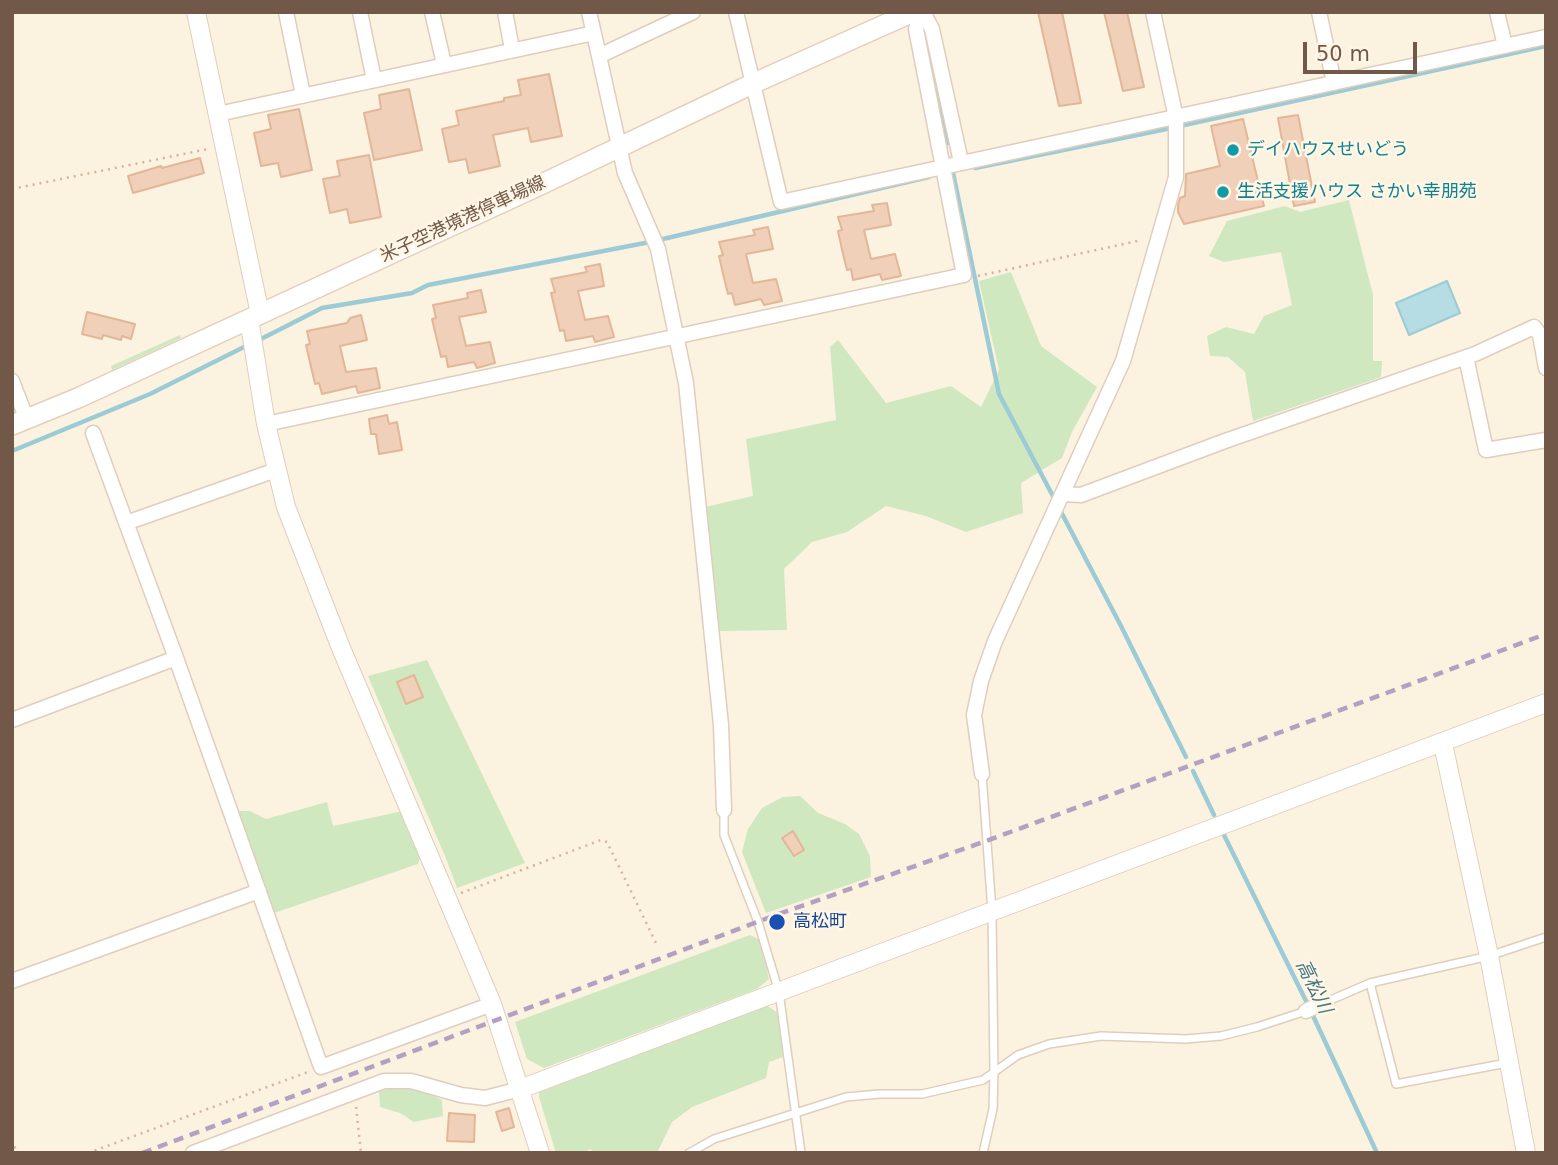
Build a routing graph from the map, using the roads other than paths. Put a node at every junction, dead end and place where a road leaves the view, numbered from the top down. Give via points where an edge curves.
1 (196, 12) edge
2 (286, 12) edge
3 (360, 12) edge
4 (432, 12) edge
5 (505, 12) edge
6 (589, 12) edge
7 (692, 12) edge
8 (736, 12) edge
9 (913, 12) edge
10 (922, 12) edge
11 (1153, 12) edge
12 (1319, 12) edge
13 (1497, 12) edge
14 (594, 33) junction
15 (1546, 37) edge
16 (1505, 46) junction
17 (512, 49) junction
18 (599, 56) junction
19 (444, 64) junction
20 (374, 79) junction
21 (1334, 83) junction
22 (752, 84) junction
23 (303, 95) junction
24 (218, 114) junction
25 (1177, 122) junction
26 (618, 147) junction
27 (961, 162) junction
28 (943, 167) junction
29 (255, 317) junction
30 (676, 337) junction
31 (1466, 357) junction
32 (1546, 368) edge
33 (12, 381) edge
34 (19, 422) edge
35 (266, 424) junction
36 (93, 433) dead end
37 (1546, 440) edge
38 (276, 470) junction
39 (1063, 494) junction
40 (126, 523) junction
41 (176, 658) junction
42 (1546, 703) edge
43 (12, 720) edge
44 (1443, 744) junction
45 (982, 774) joint
46 (724, 810) joint
47 (259, 891) junction
48 (992, 911) junction
49 (1546, 937) edge
50 (1489, 956) junction
51 (12, 981) edge
52 (1370, 983) junction
53 (779, 992) junction
54 (492, 1004) junction
55 (1509, 1062) junction
56 (993, 1073) junction
57 (520, 1088) junction
58 (795, 1112) junction
59 (193, 1153) edge
60 (540, 1153) edge
61 (689, 1153) edge
62 (800, 1153) edge
63 (983, 1153) edge
64 (1526, 1153) edge

1 - 24 street
2 - 23 street
3 - 20 street
4 - 19 street
5 - 17 street
6 - 14 street
7 - 18 street
8 - 22 street
9 - 22 main road, 米子空港境港停車場線
10 - 27 street via 932,29
10 - 28 street via 916,29
11 - 25 street
12 - 21 street
13 - 16 street
14 - 17 street
14 - 18 street
15 - 16 street
16 - 21 street
17 - 19 street
18 - 26 street
19 - 20 street
20 - 23 street
21 - 25 street
22 - 26 main road, 米子空港境港停車場線
22 - 28 street via 781,202
23 - 24 street
24 - 29 street
25 - 27 street
25 - 39 street via 1176,177 1123,361
26 - 29 main road, 米子空港境港停車場線
26 - 30 street via 658,249
27 - 28 street
28 - 30 street via 964,275
29 - 34 main road, 米子空港境港停車場線
29 - 35 street
30 - 35 street
30 - 46 street via 686,383 722,725
31 - 32 street via 1534,327 1540,335
31 - 37 street via 1486,450
31 - 39 street via 1081,495
33 - 34 street
35 - 38 street
36 - 40 street
38 - 40 street
38 - 54 street via 297,540
39 - 45 street via 981,681 974,715
40 - 41 street
41 - 43 street
41 - 47 street
42 - 44 street
44 - 48 street
44 - 50 street
45 - 48 lane
46 - 53 lane via 724,835
47 - 51 street
47 - 54 street via 321,1067
48 - 53 street
48 - 56 lane
49 - 50 lane
50 - 52 lane
50 - 55 street
52 - 55 lane via 1396,1084
52 - 56 lane via 1267,1024 1221,1036 1101,1036 1049,1044 1018,1055
53 - 57 street
53 - 58 lane
54 - 57 street
55 - 64 street
56 - 58 lane via 951,1089 846,1097
56 - 63 lane via 993,1109
57 - 59 street via 485,1098 461,1096 411,1080 384,1081
57 - 60 street
58 - 61 lane via 714,1139
58 - 62 lane

